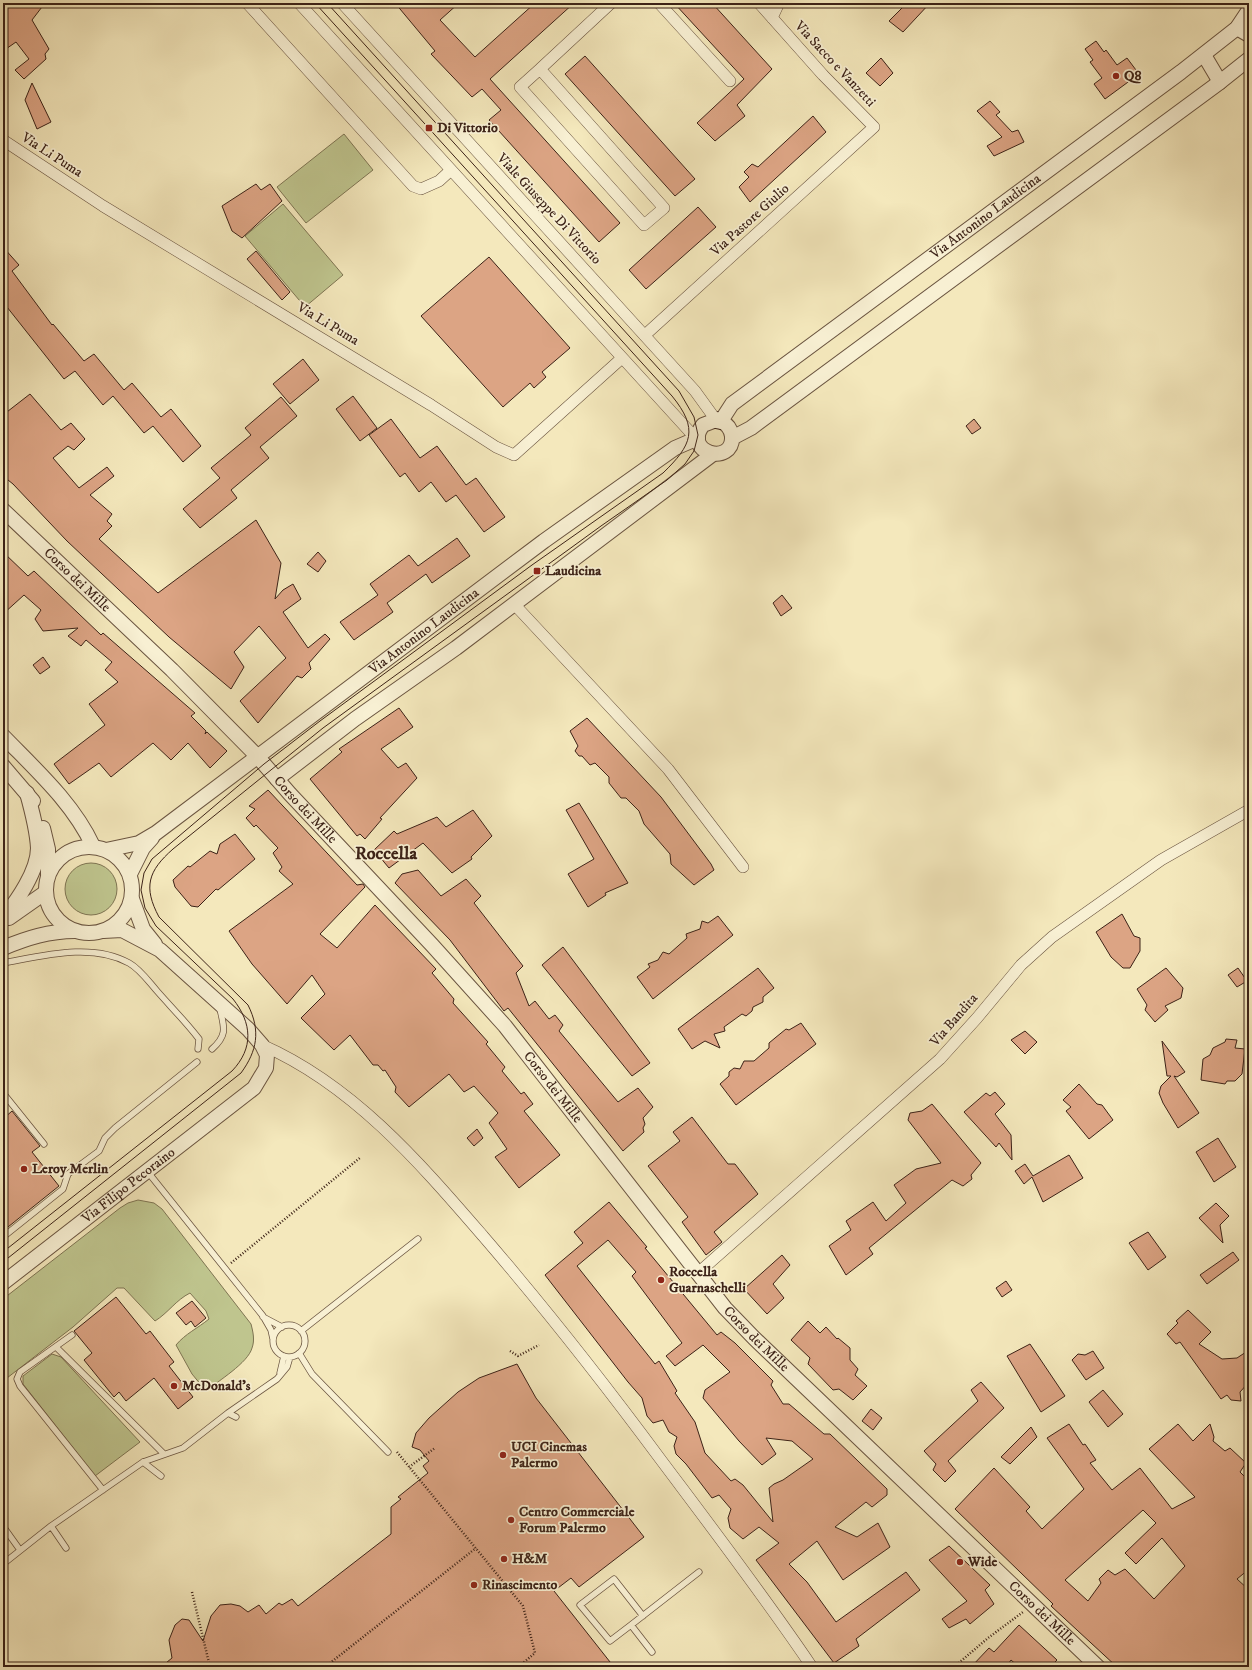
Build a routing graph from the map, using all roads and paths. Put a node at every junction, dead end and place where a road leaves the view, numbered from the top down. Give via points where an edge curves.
1 (247, 3) edge
2 (299, 3) edge
3 (342, 3) edge
4 (611, 3) edge
5 (659, 3) edge
6 (759, 3) edge
7 (779, 3) edge
8 (1249, 10) edge
9 (772, 18) junction
10 (1243, 32) edge
11 (1204, 55) junction
12 (1249, 59) edge
13 (540, 69) junction
14 (730, 81) dead end
15 (1220, 82) junction
16 (874, 127) joint
17 (3, 140) edge
18 (451, 170) junction
19 (645, 335) junction
20 (622, 358) junction
21 (718, 421) junction
22 (698, 436) junction
23 (732, 438) junction
24 (713, 454) junction
25 (3, 510) edge
26 (514, 604) junction
27 (3, 736) edge
28 (257, 756) junction
29 (3, 766) edge
30 (277, 779) junction
31 (27, 794) junction
32 (1249, 810) edge
33 (156, 833) junction
34 (100, 848) junction
35 (743, 867) dead end
36 (130, 874) junction
37 (48, 875) junction
38 (46, 892) junction
39 (132, 898) junction
40 (3, 919) edge
41 (75, 931) junction
42 (103, 931) junction
43 (3, 948) edge
44 (160, 950) junction
45 (3, 963) edge
46 (218, 1002) junction
47 (262, 1045) junction
48 (198, 1049) dead end
49 (212, 1049) dead end
50 (197, 1062) dead end
51 (3, 1093) edge
52 (44, 1144) dead end
53 (361, 1157) dead end
54 (147, 1171) junction
55 (3, 1236) edge
56 (418, 1239) dead end
57 (230, 1264) dead end
58 (698, 1273) junction
59 (3, 1283) edge
60 (263, 1316) junction
61 (282, 1327) junction
62 (301, 1331) junction
63 (72, 1335) dead end
64 (273, 1339) junction
65 (539, 1345) dead end
66 (56, 1347) junction
67 (510, 1351) dead end
68 (299, 1353) junction
69 (287, 1357) junction
70 (228, 1412) junction
71 (236, 1417) dead end
72 (435, 1448) dead end
73 (396, 1451) dead end
74 (388, 1452) dead end
75 (164, 1454) junction
76 (143, 1462) junction
77 (409, 1466) junction
78 (162, 1476) dead end
79 (103, 1490) junction
80 (50, 1526) junction
81 (5, 1530) dead end
82 (66, 1548) dead end
83 (476, 1548) junction
84 (20, 1550) junction
85 (3, 1564) edge
86 (699, 1572) dead end
87 (192, 1592) dead end
88 (1033, 1605) junction
89 (643, 1616) junction
90 (631, 1625) junction
91 (652, 1652) dead end
92 (209, 1662) junction
93 (206, 1667) edge
94 (210, 1667) edge
95 (325, 1667) edge
96 (518, 1667) edge
97 (812, 1667) edge
98 (954, 1667) edge
99 (1098, 1667) edge

1 - 18 street via 413,186 421,188 439,181
2 - 18 street
3 - 19 street, Viale Giuseppe Di Vittorio
4 - 13 street
5 - 14 street
6 - 9 street, Via Sacco e Vanzetti
7 - 9 street
8 - 10 street, Via Antonino Laudicina
9 - 16 street, Via Sacco e Vanzetti
10 - 11 street, Via Antonino Laudicina
11 - 15 street
11 - 21 street, Via Antonino Laudicina via 732,404
12 - 15 street
13 - 13 street via 520,87 644,225 664,208
15 - 23 street via 848,357 750,428
16 - 19 street, Via Pastore Giulio
17 - 20 street, Via Li Puma via 103,206 496,447 514,455
18 - 20 street
19 - 21 street, Viale Giuseppe Di Vittorio
20 - 22 street via 690,432
21 - 22 street via 703,425
21 - 23 street via 730,429
22 - 24 street via 702,449
22 - 28 street, Via Antonino Laudicina via 675,448 544,541
23 - 24 street via 726,451
24 - 26 street
25 - 28 street, Corso dei Mille via 172,670
26 - 30 street via 355,718
26 - 35 street via 668,769
27 - 34 street via 70,808
28 - 30 street, Corso dei Mille
28 - 33 street, Via Antonino Laudicina
29 - 31 street
30 - 58 street, Corso dei Mille via 505,1026
31 - 37 street via 34,802 48,848
31 - 40 street via 36,826 38,849 30,879
32 - 58 street, Via Bandita via 1161,860 1052,937 1021,965 940,1059
33 - 34 street via 140,843
33 - 36 street via 143,848
34 - 36 street via 116,856
34 - 37 street via 79,848 66,853 55,863
36 - 39 street
37 - 38 street
38 - 40 street via 15,914
38 - 41 street via 50,908 60,922
39 - 42 street via 122,919
39 - 44 street via 143,929
41 - 42 street
41 - 43 street via 55,931 33,936
42 - 44 street via 122,930
44 - 46 street
45 - 48 lane via 60,953 83,952 112,956 129,963 199,1039
46 - 47 street
46 - 49 lane via 224,1035
47 - 54 street, Via Filipo Pecoraino via 267,1055 266,1068 254,1088
47 - 97 street via 311,1070 353,1102 402,1147 456,1205 538,1300 606,1386
50 - 55 lane via 104,1138 99,1151 68,1174 64,1190
51 - 52 lane
53 - 57 path
54 - 59 street, Via Filipo Pecoraino
54 - 60 lane
56 - 62 lane
58 - 88 street, Corso dei Mille via 725,1308 754,1338
60 - 61 lane
60 - 64 lane
61 - 62 lane via 293,1326
61 - 64 lane
62 - 68 lane via 304,1335 304,1345
63 - 66 lane
64 - 69 lane via 276,1350
65 - 67 path via 518,1356
66 - 75 lane
66 - 79 lane via 20,1372 17,1379
68 - 69 lane
68 - 74 lane via 312,1374
69 - 70 lane via 287,1367 277,1379
70 - 71 lane
70 - 75 lane via 183,1448
72 - 77 path
73 - 77 path
75 - 76 lane
76 - 78 lane
76 - 79 lane
77 - 83 path
79 - 80 lane
80 - 82 lane
80 - 84 lane
81 - 84 lane
83 - 95 path
83 - 96 path via 523,1606 535,1653
84 - 85 lane
86 - 89 lane
87 - 92 path
88 - 98 path
88 - 99 street, Corso dei Mille
89 - 90 lane
89 - 90 lane via 614,1579 580,1605 610,1642
90 - 91 lane
92 - 93 path
92 - 94 path

